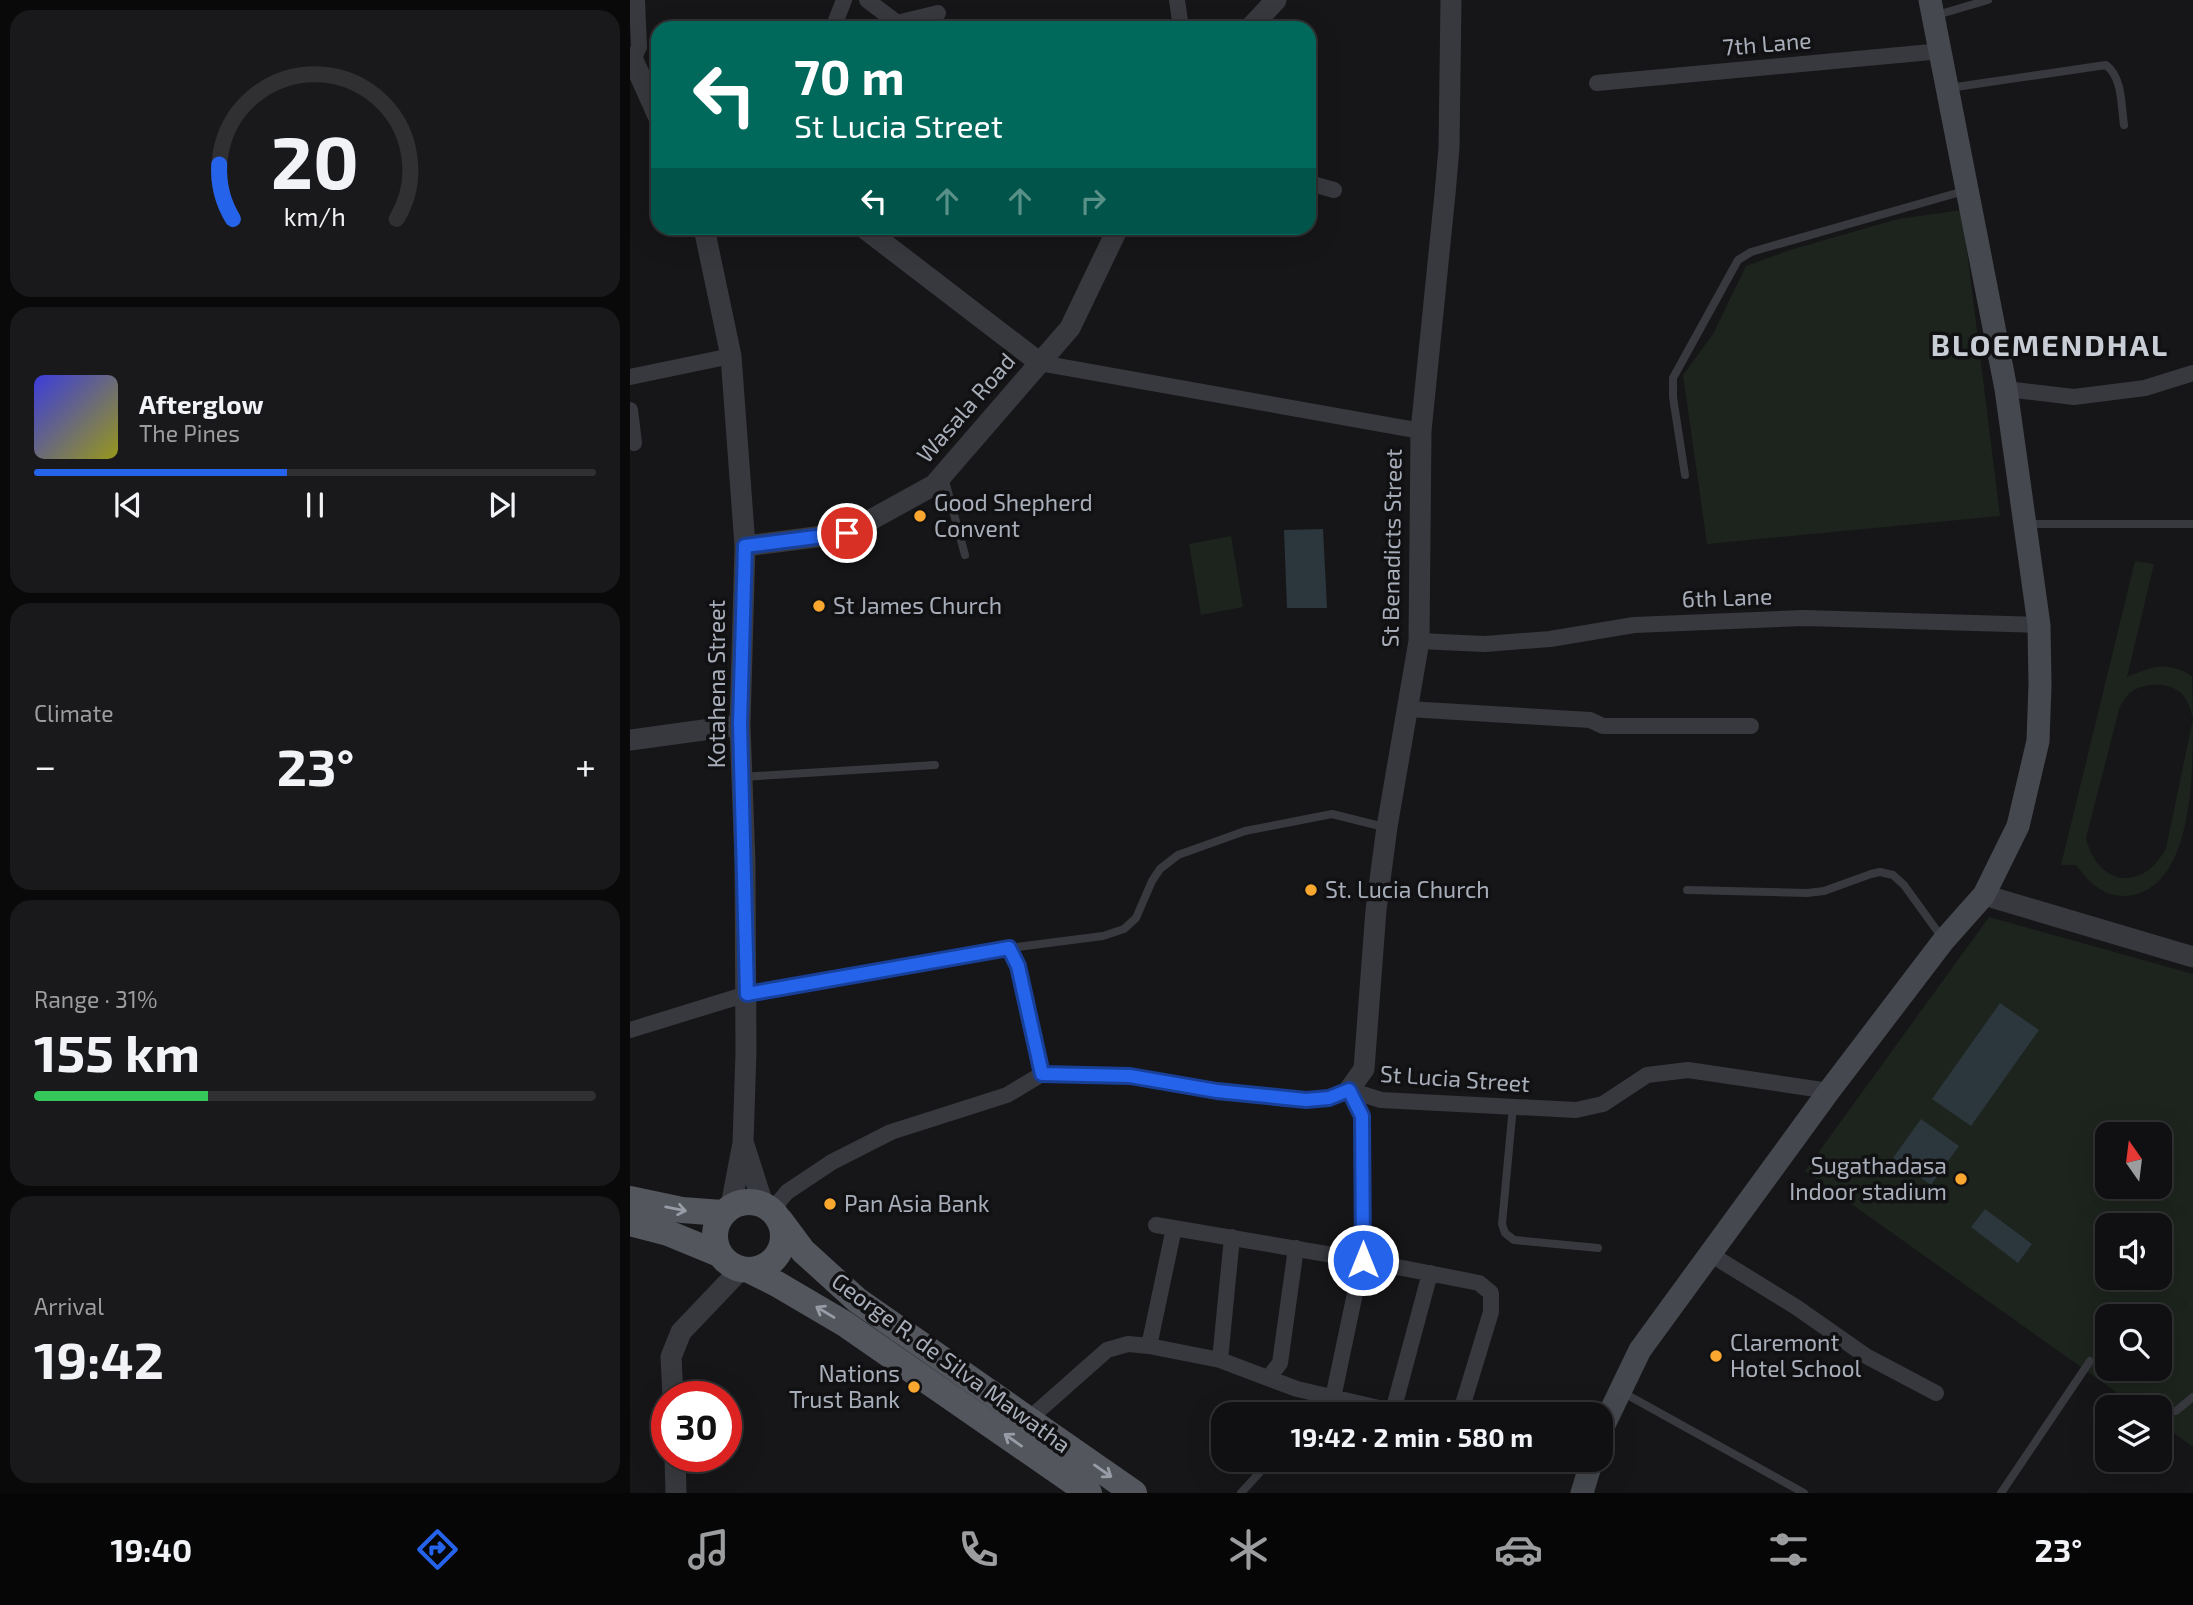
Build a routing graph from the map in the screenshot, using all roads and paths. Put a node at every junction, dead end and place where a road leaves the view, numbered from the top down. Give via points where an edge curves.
1 (638, 0) edge
2 (844, 0) edge
3 (867, 0) edge
4 (1177, 0) edge
5 (1276, 0) edge
6 (1451, 0) edge
7 (1988, 0) edge
8 (1932, 8) edge
9 (938, 13) dead end
10 (836, 21) edge
11 (894, 21) edge
12 (915, 21) edge
13 (1180, 21) edge
14 (1256, 21) edge
15 (1942, 51) junction
16 (632, 60) edge
17 (651, 72) edge
18 (1597, 83) dead end
19 (1949, 88) junction
20 (651, 101) edge
21 (2124, 125) dead end
22 (1316, 185) edge
23 (1334, 190) dead end
24 (1968, 190) junction
25 (705, 235) edge
26 (873, 235) edge
27 (1115, 235) edge
28 (731, 356) junction
29 (1041, 363) junction
30 (2193, 373) edge
31 (630, 377) edge
32 (2006, 389) junction
33 (630, 410) edge
34 (1420, 431) junction
35 (634, 443) dead end
36 (943, 474) junction
37 (1685, 475) dead end
38 (2025, 524) junction
39 (2193, 524) edge
40 (745, 546) junction
41 (965, 555) dead end
42 (2039, 625) junction
43 (1419, 641) junction
44 (1408, 709) junction
45 (740, 724) junction
46 (1751, 726) dead end
47 (630, 740) edge
48 (935, 765) dead end
49 (742, 777) junction
50 (1387, 827) junction
51 (1688, 890) dead end
52 (1983, 895) junction
53 (1944, 940) junction
54 (1009, 948) junction
55 (2193, 957) edge
56 (747, 994) junction
57 (630, 1030) edge
58 (1042, 1074) junction
59 (1349, 1090) junction
60 (1829, 1091) junction
61 (1514, 1106) junction
62 (743, 1143) junction
63 (630, 1199) edge
64 (727, 1209) junction
65 (772, 1211) junction
66 (630, 1223) edge
67 (1156, 1225) dead end
68 (1174, 1228) junction
69 (1231, 1237) junction
70 (1296, 1248) junction
71 (1598, 1248) dead end
72 (719, 1254) junction
73 (1710, 1254) junction
74 (1363, 1260) junction
75 (745, 1270) junction
76 (1430, 1273) junction
77 (1150, 1346) junction
78 (1220, 1360) junction
79 (2090, 1361) dead end
80 (1269, 1377) junction
81 (672, 1381) edge
82 (1620, 1390) junction
83 (1936, 1393) dead end
84 (2193, 1397) edge
85 (1333, 1398) junction
86 (1351, 1402) edge
87 (1401, 1402) edge
88 (1464, 1402) edge
89 (1613, 1405) edge
90 (2176, 1411) dead end
91 (1029, 1419) junction
92 (675, 1472) edge
93 (1260, 1472) edge
94 (1588, 1472) edge
95 (676, 1493) edge
96 (1089, 1493) edge
97 (1134, 1493) edge
98 (1241, 1493) edge
99 (1582, 1493) edge
100 (1804, 1493) edge
101 (2001, 1493) edge

1 - 16 street via 639,47
2 - 10 street
3 - 11 street
4 - 13 street
5 - 14 street
6 - 34 street, St Benadicts Street via 1447,172
7 - 8 lane
8 - 15 main road
9 - 12 street
15 - 18 street, 7th Lane
15 - 19 main road
16 - 17 street
16 - 20 street
19 - 21 lane via 2106,65 2117,78
19 - 24 main road
22 - 23 street
24 - 32 main road
24 - 37 lane via 1751,252 1738,260 1674,378
25 - 28 street, Kotahena Street
26 - 29 street
27 - 29 street, Wasala Road via 1070,328
28 - 31 street
28 - 40 street, Kotahena Street
29 - 34 street
29 - 36 street, Wasala Road
30 - 32 street via 2146,388 2074,397
32 - 38 main road
33 - 35 street
34 - 43 street, St Benadicts Street
36 - 40 street, Wasala Road via 934,485 847,533
36 - 41 lane
38 - 39 lane
38 - 42 main road
40 - 45 street, Kotahena Street
42 - 43 street, 6th Lane via 1804,618 1634,625 1485,644
42 - 52 main road via 2038,741 2018,826
43 - 44 street, St Benadicts Street
44 - 46 street via 1590,720 1603,726
44 - 50 street, St Benadicts Street
45 - 47 street
45 - 49 street, Kotahena Street
48 - 49 lane
49 - 56 street, Kotahena Street
50 - 54 lane via 1332,814 1245,831 1178,855 1160,870 1136,918 1124,929
50 - 59 street, St Benadicts Street via 1364,1069
51 - 53 lane via 1807,893 1880,872 1893,875 1904,885
52 - 53 main road
52 - 55 street
53 - 60 main road
54 - 56 street
54 - 58 street via 1018,966
56 - 57 street
56 - 62 street, Kotahena Street
58 - 59 street, St Lucia Street via 1130,1076 1306,1100
58 - 65 street via 1007,1095 879,1138 787,1192
59 - 61 street, St Lucia Street via 1381,1100
59 - 74 street via 1362,1116
60 - 61 street, St Lucia Street via 1688,1070 1647,1076 1604,1104 1576,1110
60 - 73 main road
61 - 71 lane via 1502,1224 1505,1233 1514,1240
62 - 64 street, Kotahena Street
62 - 65 street, Kotahena Street
63 -> 64 main road via 682,1210
64 - 65 main road via 752,1201
64 - 72 main road via 714,1233
65 - 75 main road via 783,1231 778,1254 760,1268
65 - 91 main road, George R. de Silva Mawatha via 803,1251 857,1300
66 - 72 main road
67 - 68 street
68 - 69 street
68 - 77 street
69 - 70 street
69 - 78 street
70 - 74 street
70 - 80 street via 1280,1363
72 - 75 main road
73 - 82 main road via 1640,1350
73 - 83 street via 1866,1356
74 - 76 street
74 - 85 street
75 - 81 street via 681,1332 671,1357
96 -> 75 main road, George R. de Silva Mawatha via 845,1324
76 - 87 street
76 - 88 street via 1479,1283 1491,1293 1490,1312
77 - 78 street
77 - 91 street via 1128,1344 1107,1350
78 - 80 street
79 - 101 lane
80 - 85 street
82 - 89 main road
82 - 100 lane
84 - 90 lane
85 - 86 street
91 -> 97 main road, George R. de Silva Mawatha
92 - 95 street
93 - 98 lane
94 - 99 main road

